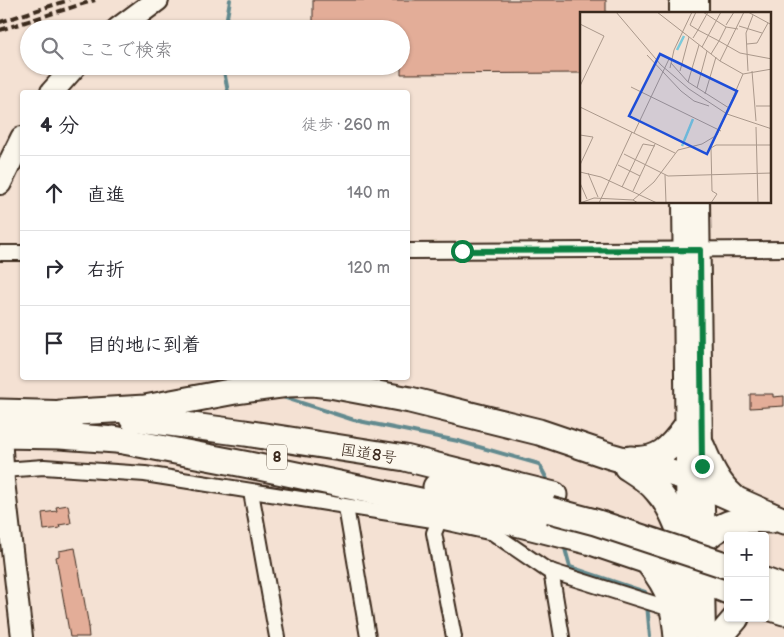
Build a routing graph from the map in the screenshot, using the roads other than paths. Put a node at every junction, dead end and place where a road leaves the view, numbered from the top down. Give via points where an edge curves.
1 (157, 0) edge
2 (130, 20) edge
3 (67, 75) edge
4 (54, 90) edge
5 (20, 142) edge
6 (0, 183) edge
7 (683, 204) edge
8 (699, 204) edge
9 (784, 249) edge
10 (691, 250) junction
11 (410, 251) edge
12 (20, 252) edge
13 (0, 253) edge
14 (0, 412) edge
15 (60, 413) junction
16 (685, 428) junction
17 (0, 435) edge
18 (113, 439) junction
19 (702, 447) junction
20 (610, 456) junction
21 (3, 470) junction
22 (694, 481) junction
23 (251, 492) junction
24 (737, 500) junction
25 (552, 503) junction
26 (346, 507) junction
27 (784, 521) edge
28 (439, 522) junction
29 (696, 544) junction
30 (724, 549) edge
31 (649, 563) junction
32 (724, 565) edge
33 (769, 565) edge
34 (551, 571) junction
35 (784, 571) edge
36 (695, 578) junction
37 (724, 589) edge
38 (769, 591) edge
39 (774, 604) edge
40 (674, 610) junction
41 (733, 622) edge
42 (22, 637) edge
43 (277, 637) edge
44 (368, 637) edge
45 (454, 637) edge
46 (562, 637) edge
47 (677, 637) edge
48 (686, 637) edge
49 (705, 637) edge
50 (722, 637) edge

1 - 2 main road
3 - 4 main road
5 - 6 main road
7 - 10 street
8 - 10 street
9 - 10 street
10 - 11 street
10 - 16 street
10 - 19 street
12 - 13 street
14 - 15 highway, 国道8号 / 8
15 - 20 highway via 145,408 288,384 330,384 539,432
15 - 25 highway, 国道8号 / 8 via 175,423 405,458
16 - 20 highway via 673,445 658,456 644,460
16 - 22 street
17 - 18 highway, 国道8号 / 8
17 - 21 street
18 - 25 highway, 国道8号 / 8 via 240,450
18 - 31 highway via 444,506 591,542
19 - 22 street
19 - 24 highway via 714,475
20 - 22 highway
20 - 29 highway via 660,492 673,516
21 - 23 street via 44,467 145,474
21 - 42 street
22 - 24 highway
22 - 29 street
23 - 26 street
23 - 43 street
24 - 27 highway
25 - 30 highway, 国道8号 / 8 via 600,507
25 - 32 highway, 国道8号 / 8, bridge via 595,522
26 - 28 street
26 - 44 street
27 - 29 highway via 735,520
28 - 34 street via 493,533
28 - 45 street via 434,533
29 - 36 highway
31 - 36 highway
31 - 40 highway via 668,592
33 - 35 highway
34 - 40 street
34 - 46 street
36 - 37 highway
36 - 48 street
36 - 49 street
38 - 39 highway
40 - 47 highway
41 - 50 highway

